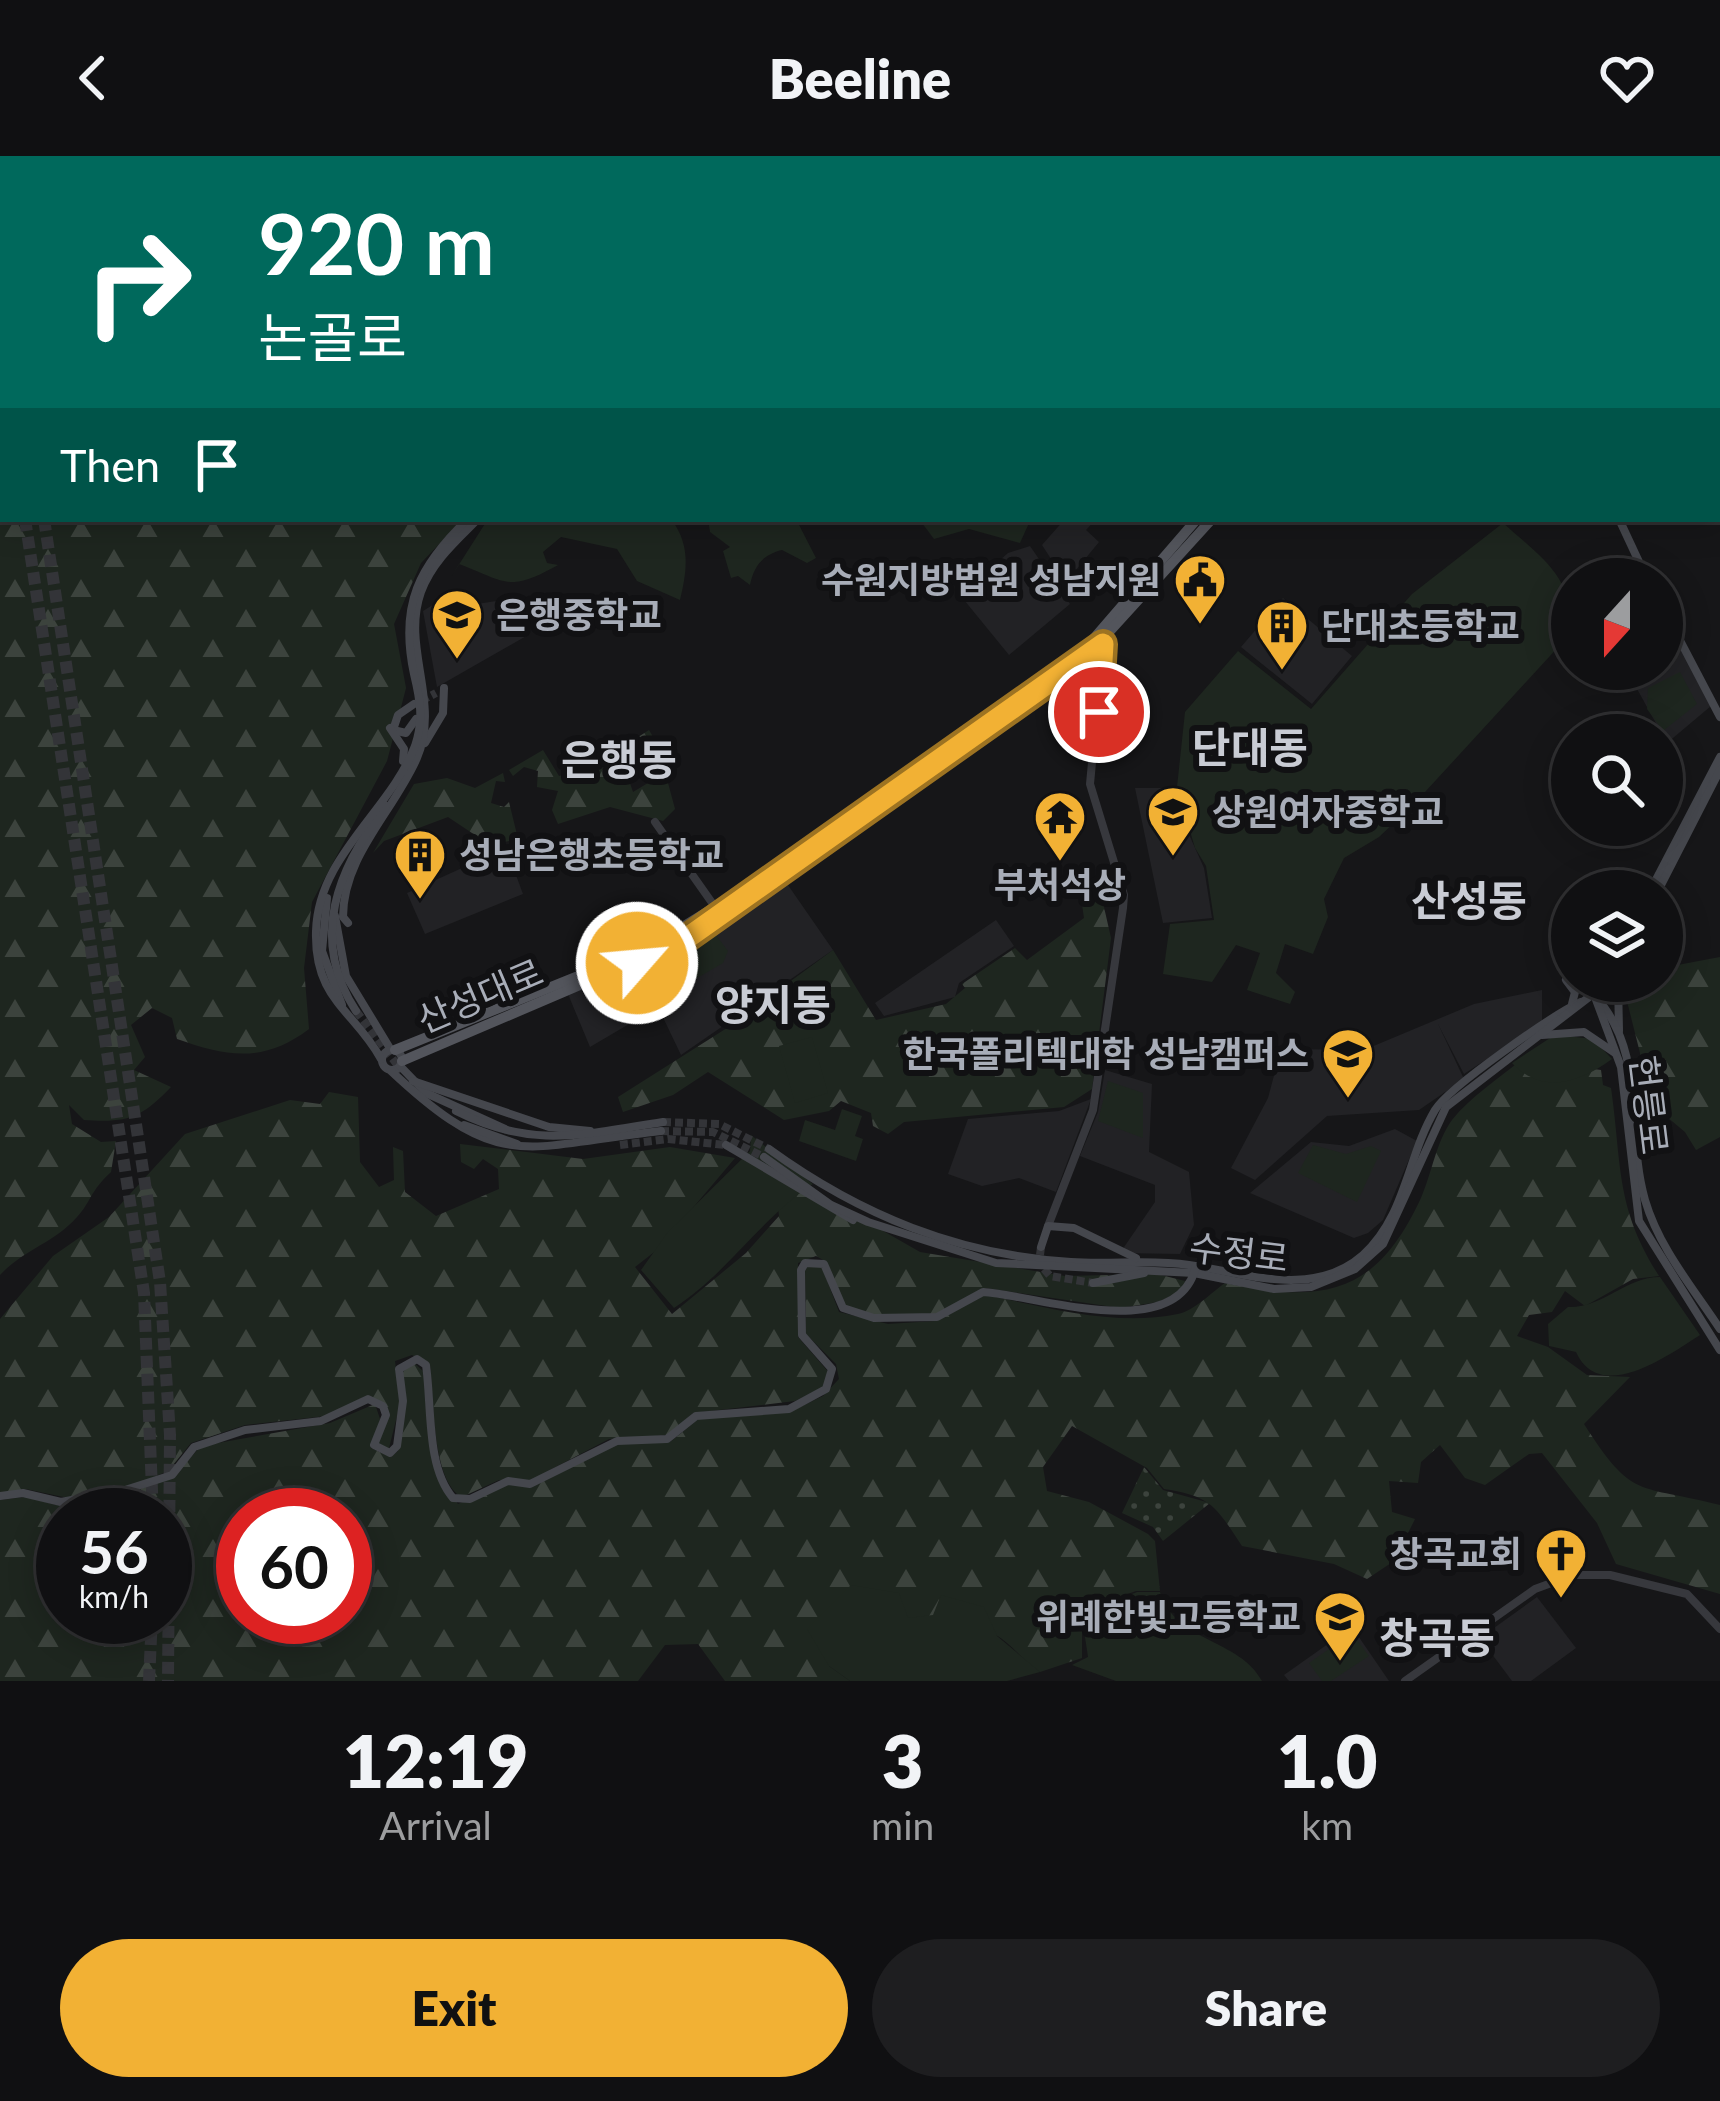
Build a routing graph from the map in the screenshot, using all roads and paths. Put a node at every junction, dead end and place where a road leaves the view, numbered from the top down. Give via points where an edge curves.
1 (465, 522) edge
2 (475, 522) edge
3 (1194, 522) edge
4 (1209, 522) edge
5 (1620, 522) edge
6 (1637, 558) edge
7 (1103, 644) junction
8 (1683, 647) edge
9 (416, 682) junction
10 (439, 691) dead end
11 (1713, 706) junction
12 (1720, 717) edge
13 (1720, 727) edge
14 (1720, 746) edge
15 (418, 755) junction
16 (1720, 758) edge
17 (1720, 770) edge
18 (1708, 776) junction
19 (398, 778) junction
20 (398, 790) junction
21 (655, 822) dead end
22 (345, 852) junction
23 (1664, 870) edge
24 (1665, 870) edge
25 (334, 899) junction
26 (715, 908) junction
27 (348, 923) dead end
28 (1572, 1002) edge
29 (1581, 1002) edge
30 (1587, 1002) edge
31 (1597, 1002) edge
32 (1599, 1002) edge
33 (1614, 1002) edge
34 (1571, 1006) junction
35 (374, 1024) junction
36 (357, 1032) junction
37 (1619, 1033) junction
38 (1540, 1035) junction
39 (396, 1059) junction
40 (1621, 1067) junction
41 (413, 1081) junction
42 (442, 1099) junction
43 (1443, 1105) junction
44 (434, 1110) junction
45 (612, 1132) junction
46 (511, 1134) junction
47 (580, 1144) junction
48 (620, 1145) tunnel mouth
49 (726, 1145) tunnel mouth
50 (561, 1147) junction
51 (871, 1223) junction
52 (1048, 1226) junction
53 (1041, 1247) dead end
54 (1153, 1269) junction
55 (1192, 1269) junction
56 (1223, 1280) junction
57 (1093, 1283) tunnel mouth
58 (1186, 1290) junction
59 (1720, 1329) edge
60 (1720, 1350) edge
61 (0, 1496) edge
62 (1720, 1629) edge
63 (1405, 1681) edge

1 - 9 main road via 412,589 407,615
2 - 15 main road via 437,561 418,603 428,700
3 - 26 main road, 산성대로 via 1083,651
4 - 7 main road, 산성대로
5 - 6 main road
7 - 39 main road, 산성대로 via 683,941
7 - 52 street via 1090,784 1123,908 1093,1110
8 - 11 main road
9 - 19 main road via 419,728
9 - 19 main road via 416,723 395,732 394,722 414,703 390,723 405,752
10 - 15 main road via 443,713
11 - 12 main road
11 - 13 main road
14 - 18 main road
15 - 20 main road
16 - 18 main road
17 - 24 main road
18 - 23 main road
19 - 22 main road
20 - 25 main road
20 - 27 main road via 348,880
21 - 26 street
22 - 25 main road via 322,938 328,974 353,1013 330,946
22 - 36 main road via 320,907 316,946 330,993
25 - 35 main road via 342,963
26 - 39 main road, 산성대로 via 650,947
28 - 34 main road
29 - 34 main road, 수정로
30 - 38 main road, 수정로
31 - 40 main road, 헌릉로
32 - 37 main road, 헌릉로
33 - 37 main road
34 - 43 main road, 수정로
35 - 36 main road via 374,1037
35 - 39 main road
36 - 39 main road via 381,1059
37 - 59 main road, 헌릉로 via 1643,1196 1658,1234
38 - 40 main road via 1595,1036
38 - 43 main road, 수정로
39 - 41 main road
39 - 44 main road
40 - 60 main road, 헌릉로 via 1642,1230
41 - 42 main road
41 - 45 main road via 549,1127
42 - 44 main road via 432,1101
42 - 46 main road
43 - 55 main road, 수정로 via 1395,1213 1355,1261 1293,1280
43 - 56 main road, 수정로 via 1393,1230 1355,1270 1298,1288
44 - 50 main road via 494,1144
45 - 46 main road
45 - 47 main road via 662,1126
46 - 50 main road via 454,1114 512,1144
47 - 48 main road
47 - 50 main road
49 - 51 main road via 838,1215
51 - 54 main road, 수정로 via 996,1263
51 - 54 main road, 수정로 via 831,1205 766,1153 852,1205 954,1243 1034,1260
52 - 53 main road
52 - 54 main road via 1073,1228
54 - 55 main road, 수정로
54 - 57 main road
54 - 58 main road via 1184,1279
55 - 56 main road, 수정로
55 - 58 main road
56 - 58 main road via 1199,1280
58 - 61 main road via 1159,1306 1106,1311 983,1292 937,1317 874,1318 839,1305 824,1264 815,1260 801,1270 802,1335 833,1380 814,1398 788,1409 696,1416 667,1439 617,1441 530,1484 508,1481 462,1501 440,1479 426,1365 410,1360 399,1370 403,1405 398,1446 389,1453 374,1441 385,1411 368,1399 322,1421 245,1430 201,1445 167,1477 125,1490 68,1501
62 - 63 street via 1700,1603 1676,1591 1573,1574 1535,1589

